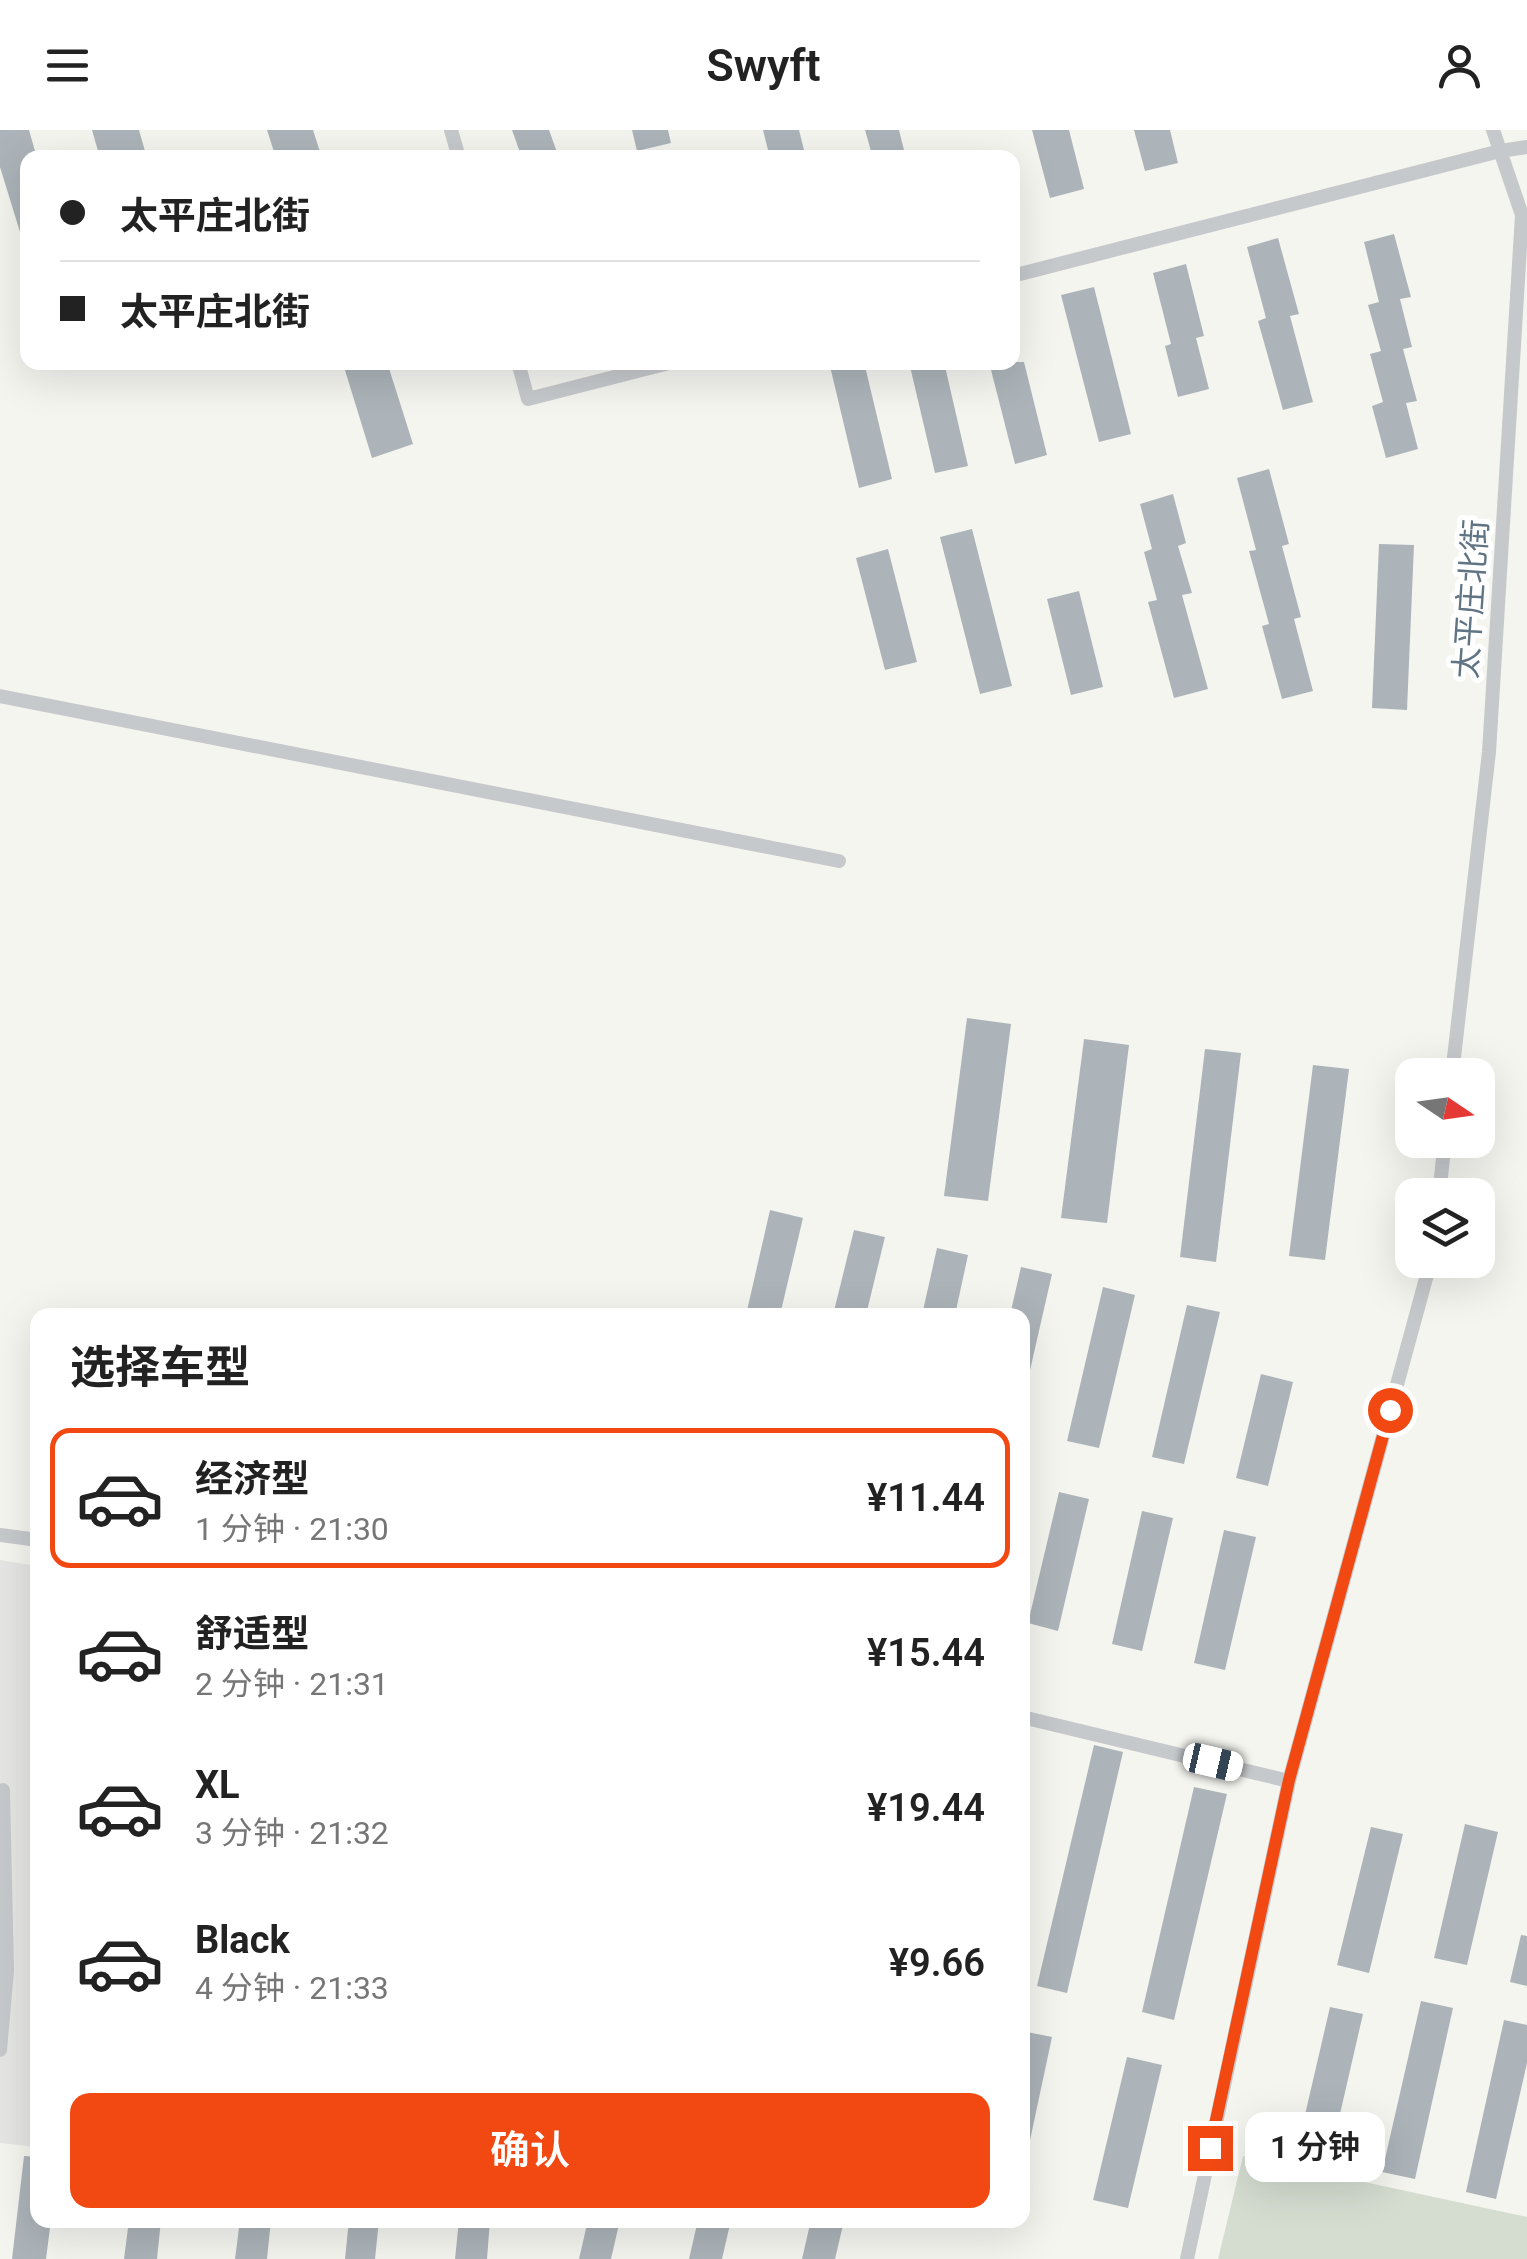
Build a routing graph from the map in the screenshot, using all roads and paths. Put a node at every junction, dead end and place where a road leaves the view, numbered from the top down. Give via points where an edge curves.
1 (1493, 130) edge
2 (1527, 147) edge
3 (1500, 151) junction
4 (1020, 274) edge
5 (520, 370) edge
6 (642, 370) edge
7 (0, 696) edge
8 (840, 860) dead end
9 (1454, 1058) edge
10 (1426, 1278) edge
11 (0, 1535) edge
12 (30, 1539) edge
13 (1030, 1719) edge
14 (1289, 1780) junction
15 (4, 1790) dead end
16 (4, 1971) edge
17 (0, 2050) edge
18 (1186, 2259) edge

1 - 3 street, 太平庄北街
2 - 3 street
3 - 4 street
3 - 9 street, 太平庄北街 via 1522,214 1489,752
5 - 6 street via 528,400
7 - 8 street
10 - 14 street
11 - 12 street
13 - 14 street
14 - 18 street
15 - 16 street
16 - 17 street

